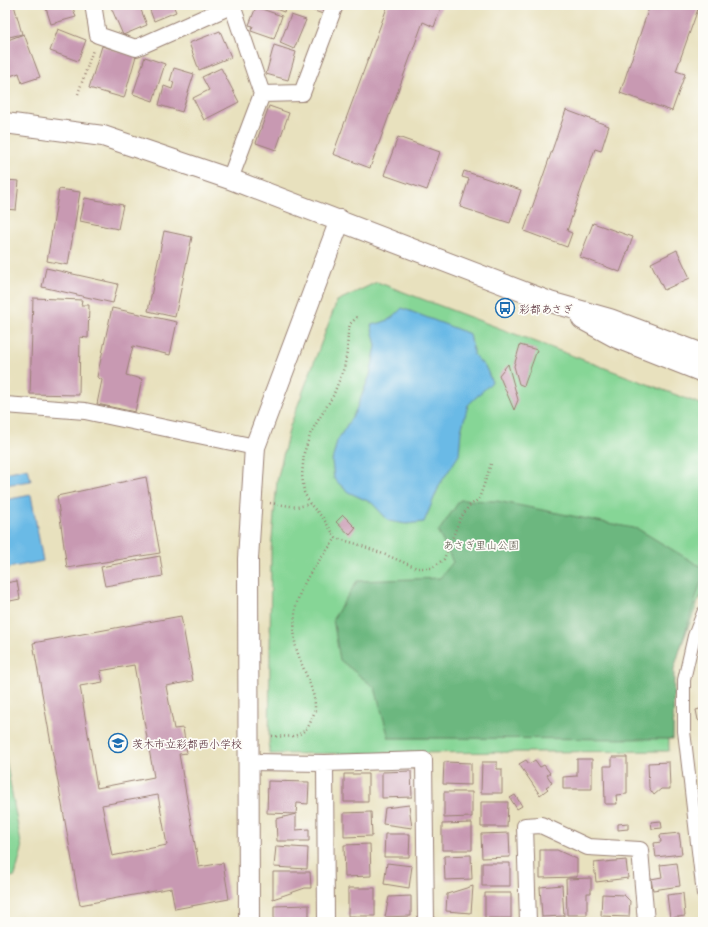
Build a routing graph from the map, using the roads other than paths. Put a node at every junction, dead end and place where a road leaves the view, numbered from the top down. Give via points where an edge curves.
1 (94, 5) edge
2 (233, 5) edge
3 (335, 5) edge
4 (262, 94) junction
5 (5, 123) edge
6 (230, 179) junction
7 (340, 220) junction
8 (550, 302) junction
9 (703, 354) edge
10 (703, 372) edge
11 (5, 405) edge
12 (255, 447) junction
13 (703, 613) edge
14 (249, 762) junction
15 (325, 763) junction
16 (703, 894) edge
17 (249, 922) edge
18 (326, 922) edge
19 (426, 922) edge
20 (528, 922) edge
21 (646, 922) edge

1 - 2 street via 98,35 136,48
2 - 4 street
3 - 4 street via 302,93
4 - 6 street
5 - 6 street via 103,136
6 - 7 street
7 - 8 street
7 - 12 street
8 - 9 street via 610,319
8 - 10 street via 617,338
11 - 12 street via 85,411
12 - 14 street via 248,559
13 - 16 street via 694,636 684,680 684,731
14 - 15 street
14 - 17 street
15 - 18 street
15 - 19 street via 424,760
20 - 21 street via 524,826 541,825 588,848 640,850

